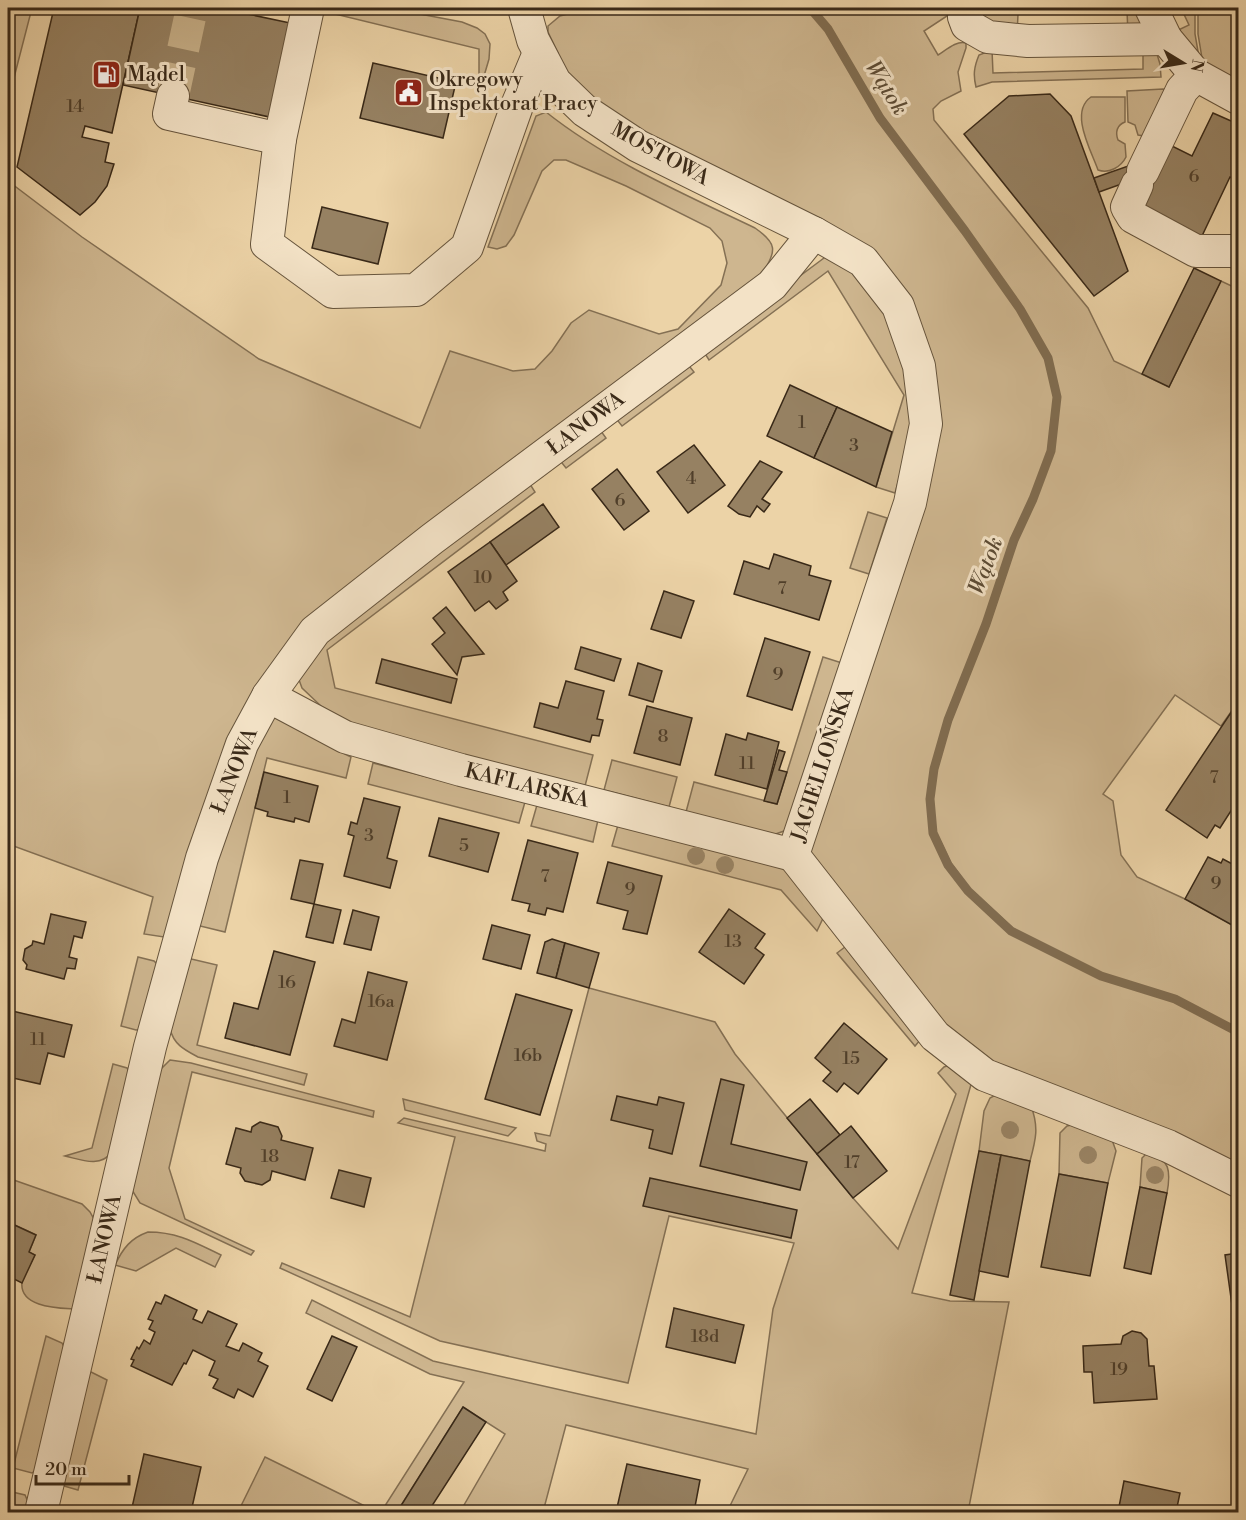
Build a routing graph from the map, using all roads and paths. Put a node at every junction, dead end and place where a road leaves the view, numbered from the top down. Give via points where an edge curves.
1 (308, 8) edge
2 (524, 8) edge
3 (969, 8) edge
4 (1151, 8) edge
5 (1166, 39) junction
6 (539, 53) junction
7 (1196, 75) junction
8 (173, 96) tunnel mouth
9 (1239, 98) edge
10 (280, 139) junction
11 (814, 233) junction
12 (1239, 253) edge
13 (268, 696) junction
14 (793, 855) junction
15 (1239, 1181) edge
16 (41, 1512) edge

1 - 10 street
2 - 6 street, MOSTOWA
3 - 5 street via 964,17 967,25 988,37 1028,41
4 - 5 street
5 - 7 street
6 - 10 street via 467,247 416,290 333,292 267,244
6 - 11 street, MOSTOWA via 555,82 585,111 638,146
7 - 9 street
7 - 12 street via 1182,90 1127,207 1133,217 1196,251
8 - 10 street via 169,114
11 - 13 street, ŁANOWA via 772,285 315,631
11 - 14 street, JAGIELLOŃSKA via 863,261 898,306 919,366 926,424 910,502
13 - 14 street, KAFLARSKA via 345,737
13 - 16 street, ŁANOWA via 242,744 202,858 150,1047
14 - 15 street, JAGIELLOŃSKA via 935,1036 985,1075 1168,1146

